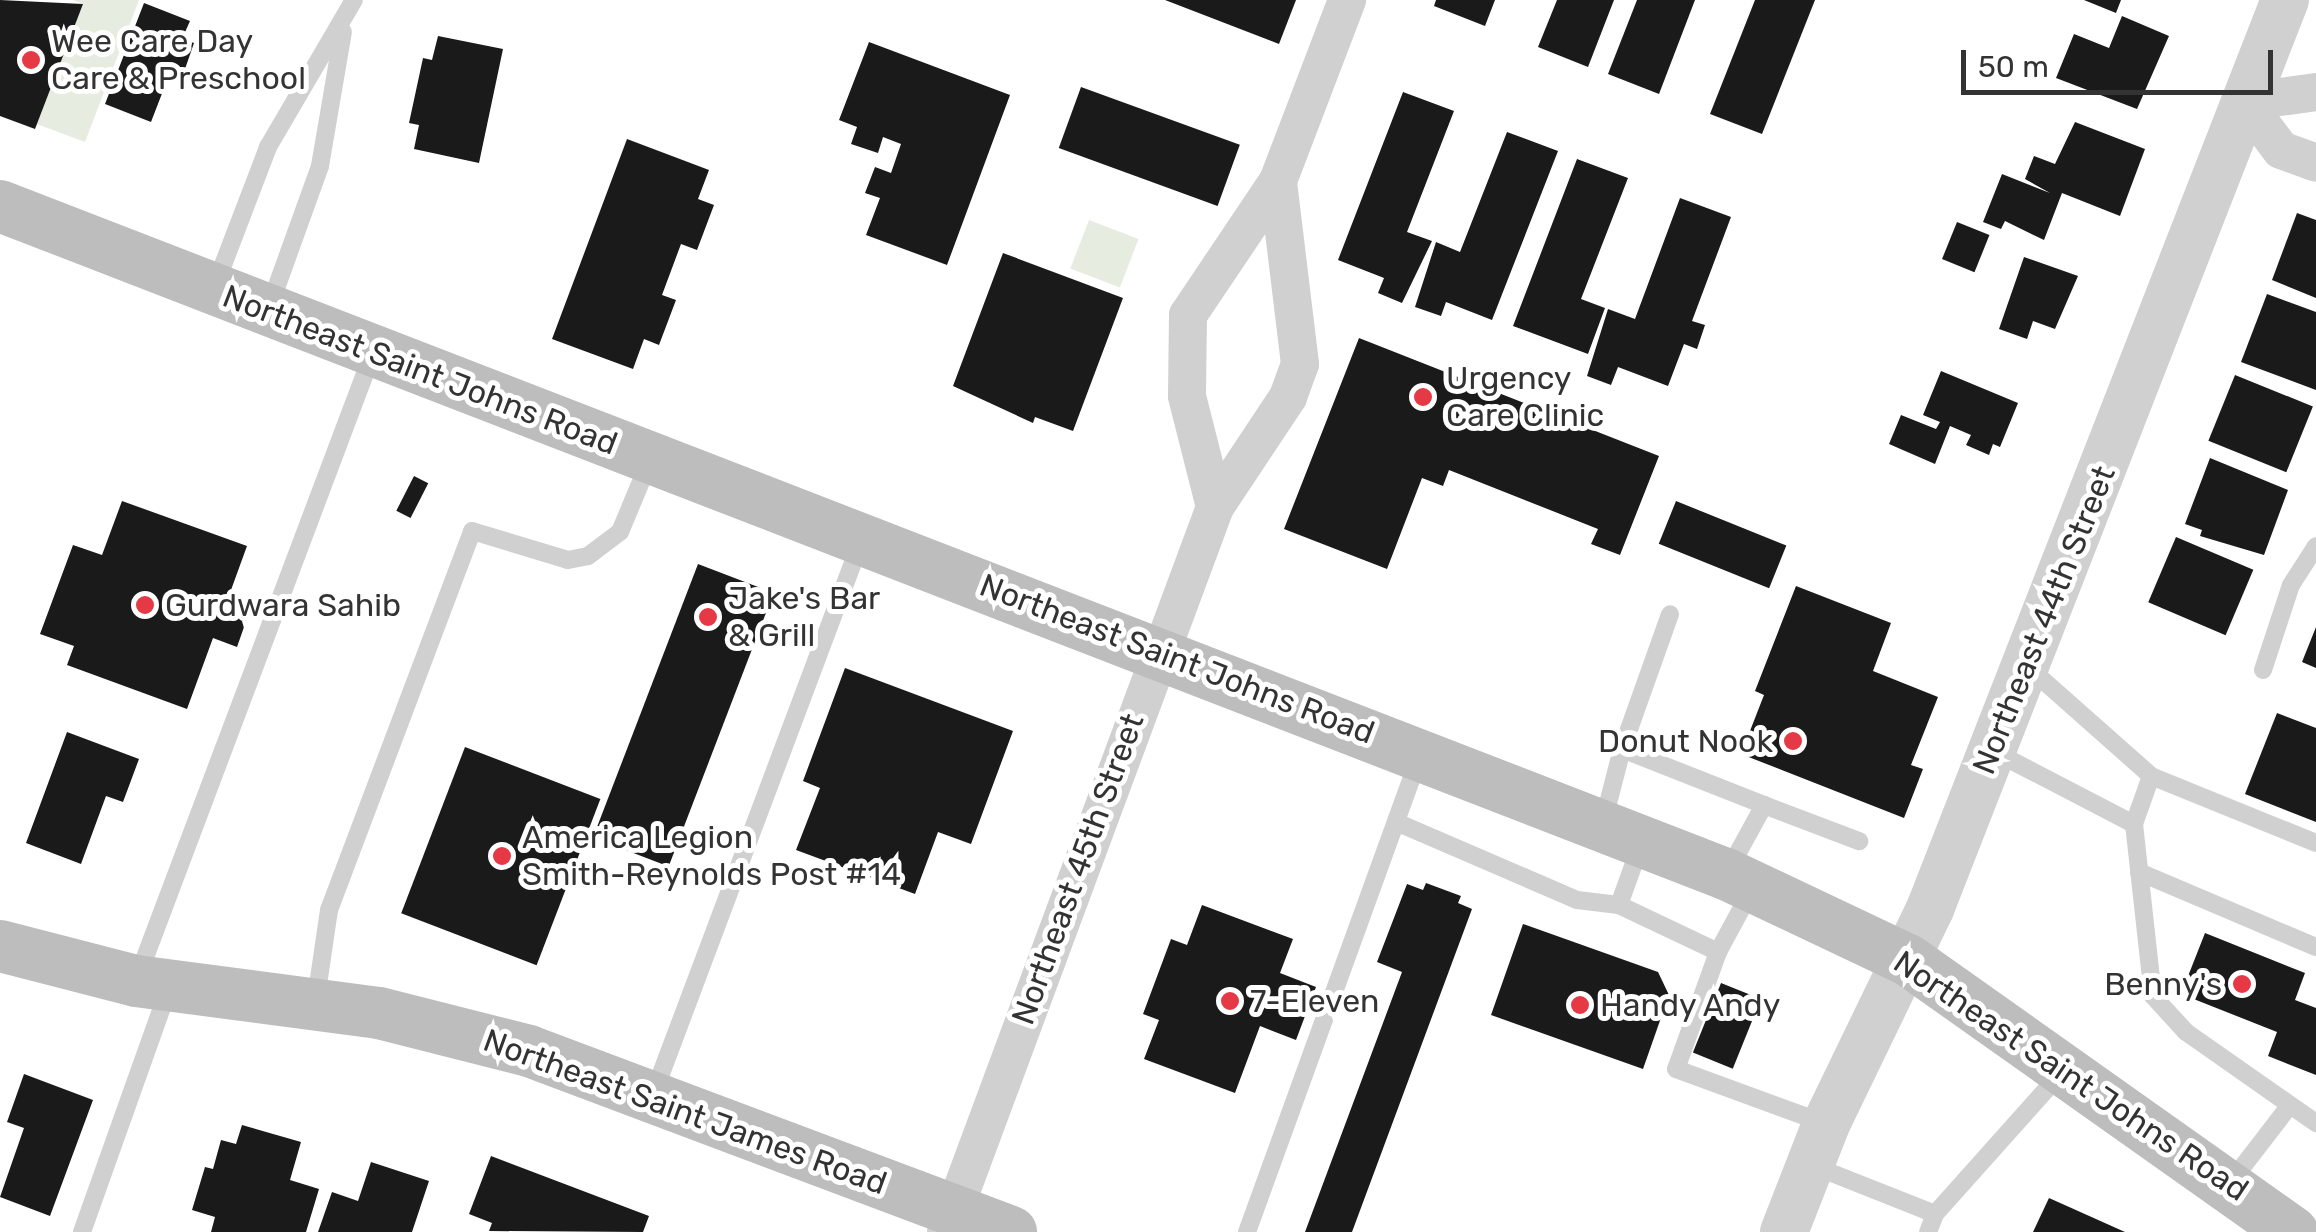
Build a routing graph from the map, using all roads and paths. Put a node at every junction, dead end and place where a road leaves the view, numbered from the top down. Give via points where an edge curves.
1 (354, 0) edge
2 (1347, 0) edge
3 (2285, 0) edge
4 (345, 22) junction
5 (2316, 92) edge
6 (2245, 102) junction
7 (2316, 163) edge
8 (1278, 181) junction
9 (0, 206) edge
10 (213, 291) junction
11 (268, 312) junction
12 (373, 352) junction
13 (650, 458) junction
14 (1215, 507) junction
15 (862, 539) junction
16 (2316, 546) edge
17 (1670, 614) dead end
18 (1158, 651) junction
19 (2027, 666) junction
20 (2263, 670) dead end
21 (1622, 750) junction
22 (1992, 751) junction
23 (1421, 752) junction
24 (2151, 776) junction
25 (1764, 805) junction
26 (1396, 822) junction
27 (2134, 824) junction
28 (1623, 831) junction
29 (1860, 841) dead end
30 (2316, 842) edge
31 (2140, 872) junction
32 (1740, 880) junction
33 (1619, 905) junction
34 (0, 946) edge
35 (2316, 948) edge
36 (1718, 952) junction
37 (1908, 960) junction
38 (153, 984) junction
39 (315, 1004) junction
40 (2065, 1069) junction
41 (652, 1096) junction
42 (2290, 1105) junction
43 (2316, 1123) edge
44 (1818, 1144) junction
45 (2230, 1183) junction
46 (950, 1221) edge
47 (1931, 1223) edge
48 (82, 1232) edge
49 (1010, 1232) edge
50 (1246, 1232) edge
51 (1784, 1232) edge
52 (2292, 1232) edge

1 - 4 lane
2 - 8 street, Northeast 45th Street
3 - 6 street, Northeast 44th Street
4 - 10 lane via 268,146
4 - 11 lane via 320,166
5 - 6 street
6 - 7 street via 2281,150
6 - 19 street, Northeast 44th Street
8 - 14 street, Northeast 45th Street via 1300,364 1288,397
8 - 14 street, Northeast 45th Street via 1188,315 1187,396
9 - 10 main road, Northeast Saint Johns Road
10 - 11 main road, Northeast Saint Johns Road
11 - 12 main road, Northeast Saint Johns Road
12 - 13 main road, Northeast Saint Johns Road
12 - 38 lane
13 - 15 main road, Northeast Saint Johns Road
13 - 39 lane via 620,532 588,556 568,560 472,531 329,910
14 - 18 street, Northeast 45th Street
15 - 18 main road, Northeast Saint Johns Road
15 - 41 lane
16 - 20 lane via 2291,585
17 - 21 lane
18 - 23 main road, Northeast Saint Johns Road
18 - 46 street, Northeast 45th Street
19 - 22 street, Northeast 44th Street
19 - 24 lane
21 - 25 lane
21 - 28 lane
22 - 27 lane
22 - 37 street, Northeast 44th Street
23 - 26 lane
23 - 28 main road, Northeast Saint Johns Road
24 - 27 lane
24 - 30 lane
25 - 29 lane
25 - 32 lane
26 - 33 lane via 1577,900
26 - 50 lane
27 - 31 lane
28 - 32 main road, Northeast Saint Johns Road
28 - 33 lane
31 - 35 lane
31 - 42 lane via 2152,996 2186,1032
32 - 36 lane
32 - 37 main road, Northeast Saint Johns Road
33 - 36 lane
34 - 38 main road, Northeast Saint James Road
36 - 44 lane via 1676,1068
37 - 40 main road, Northeast Saint Johns Road
37 - 44 street, Northeast 44th Street
38 - 39 main road, Northeast Saint James Road
38 - 48 lane
39 - 41 main road, Northeast Saint James Road via 474,1036
40 - 45 main road, Northeast Saint Johns Road
40 - 47 lane
41 - 46 main road, Northeast Saint James Road
42 - 43 lane
42 - 45 lane
44 - 47 lane
44 - 51 street, Northeast 44th Street
45 - 52 main road, Northeast Saint Johns Road
46 - 49 main road, Northeast Saint James Road

